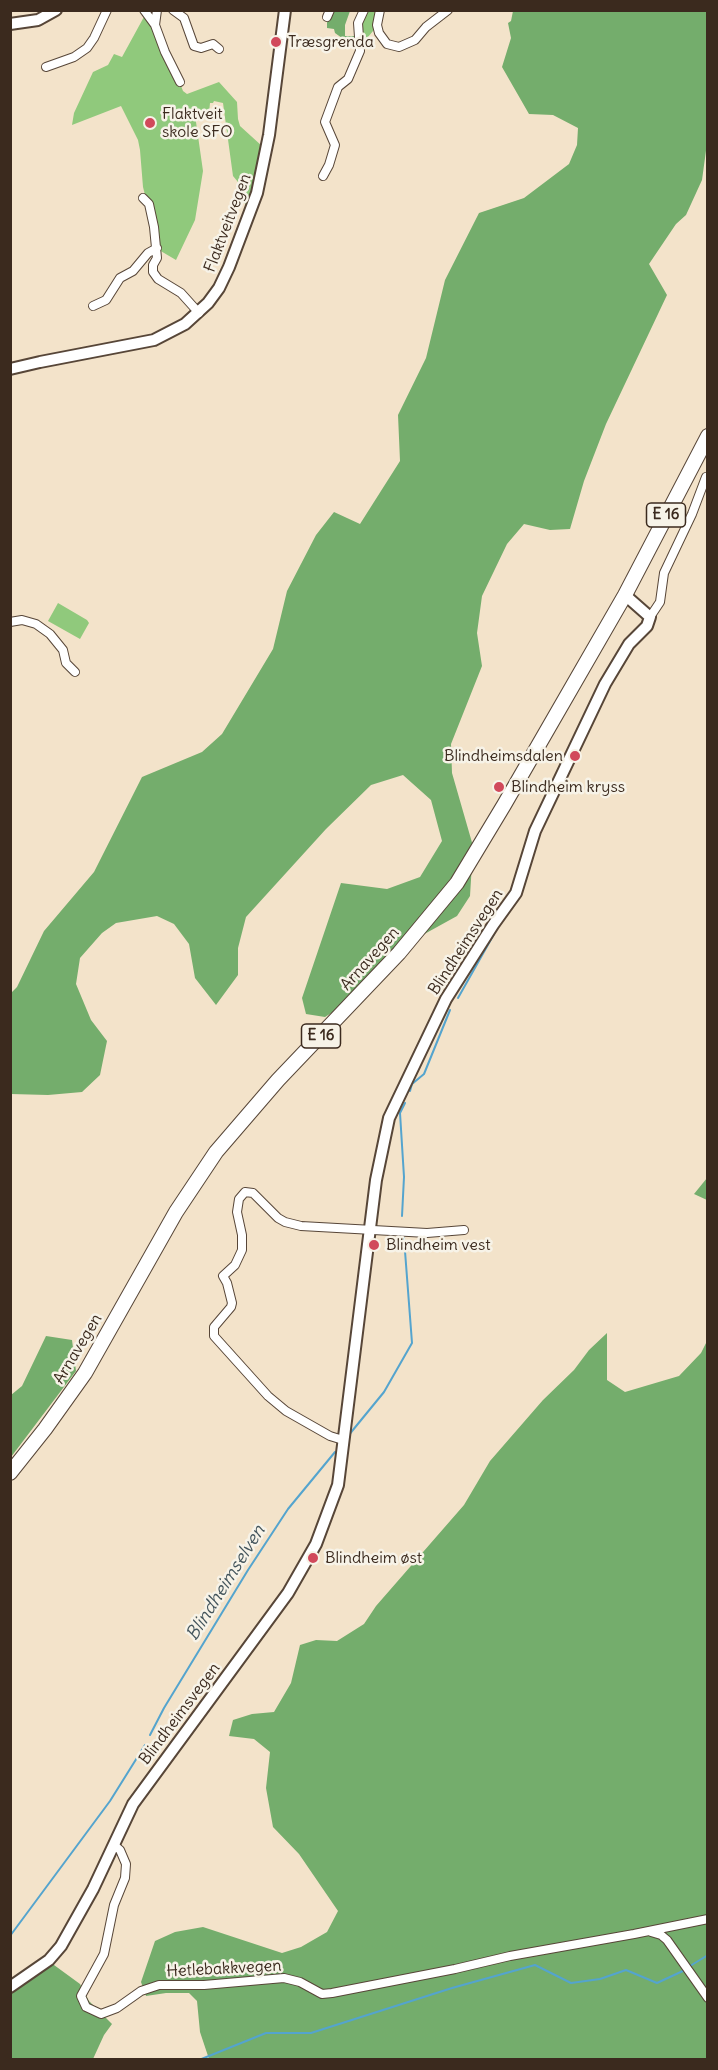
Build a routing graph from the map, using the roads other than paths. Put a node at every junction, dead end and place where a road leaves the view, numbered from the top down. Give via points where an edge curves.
1 (56, 10) edge
2 (107, 10) edge
3 (144, 10) edge
4 (157, 10) edge
5 (173, 10) edge
6 (285, 10) edge
7 (364, 10) edge
8 (380, 10) edge
9 (448, 10) edge
10 (10, 24) edge
11 (155, 25) junction
12 (219, 49) dead end
13 (46, 67) dead end
14 (180, 82) dead end
15 (323, 176) dead end
16 (143, 198) dead end
17 (157, 248) junction
18 (93, 306) dead end
19 (199, 313) junction
20 (10, 369) edge
21 (708, 436) edge
22 (706, 477) dead end
23 (625, 595) junction
24 (650, 617) junction
25 (10, 622) edge
26 (75, 672) dead end
27 (369, 1230) junction
28 (464, 1230) dead end
29 (343, 1440) junction
30 (10, 1473) edge
31 (114, 1845) junction
32 (708, 1919) edge
33 (649, 1932) junction
34 (10, 1987) edge
35 (708, 1998) edge

1 - 10 street via 32,22
2 - 13 street via 87,48
3 - 11 street
4 - 11 street
5 - 12 street via 184,18 194,46 213,44
6 - 19 street, Flaktveitvegen via 269,135 257,193 219,288
7 - 15 street via 358,23 360,51 348,79 338,87 325,122 335,145
8 - 9 street via 379,33 387,44 399,47 415,40
11 - 14 street
16 - 17 street via 149,204
17 - 18 street via 120,278 106,300
17 - 19 street via 153,272
19 - 20 street, Flaktveitvegen via 154,340
21 - 23 highway, Arnavegen / E 16
22 - 24 street, Blindheimsvegen via 664,573 660,602
23 - 24 street
23 - 30 highway, Arnavegen / E 16 via 457,883 399,953 278,1080 216,1152 176,1212 85,1373
24 - 27 street, Blindheimsvegen via 605,684 535,831 519,886 446,999 389,1118
25 - 26 street via 36,624 50,634
27 - 28 street
27 - 29 street, Blindheimsvegen
27 - 29 street via 293,1225 278,1218 256,1195 245,1192 237,1206 242,1250 235,1265 223,1276 232,1303 213,1331 268,1396 286,1411
29 - 31 street, Blindheimsvegen via 333,1502 303,1568 260,1634 140,1793
31 - 33 street, Hetlebakkvegen via 126,1864 125,1878 114,1905 104,1954 81,1996 86,2007 101,2014 159,1985 284,1978 322,1994 332,1993
31 - 34 street, Blindheimsvegen via 61,1946 49,1960
32 - 33 street, Hetlebakkvegen
33 - 35 street via 667,1940

